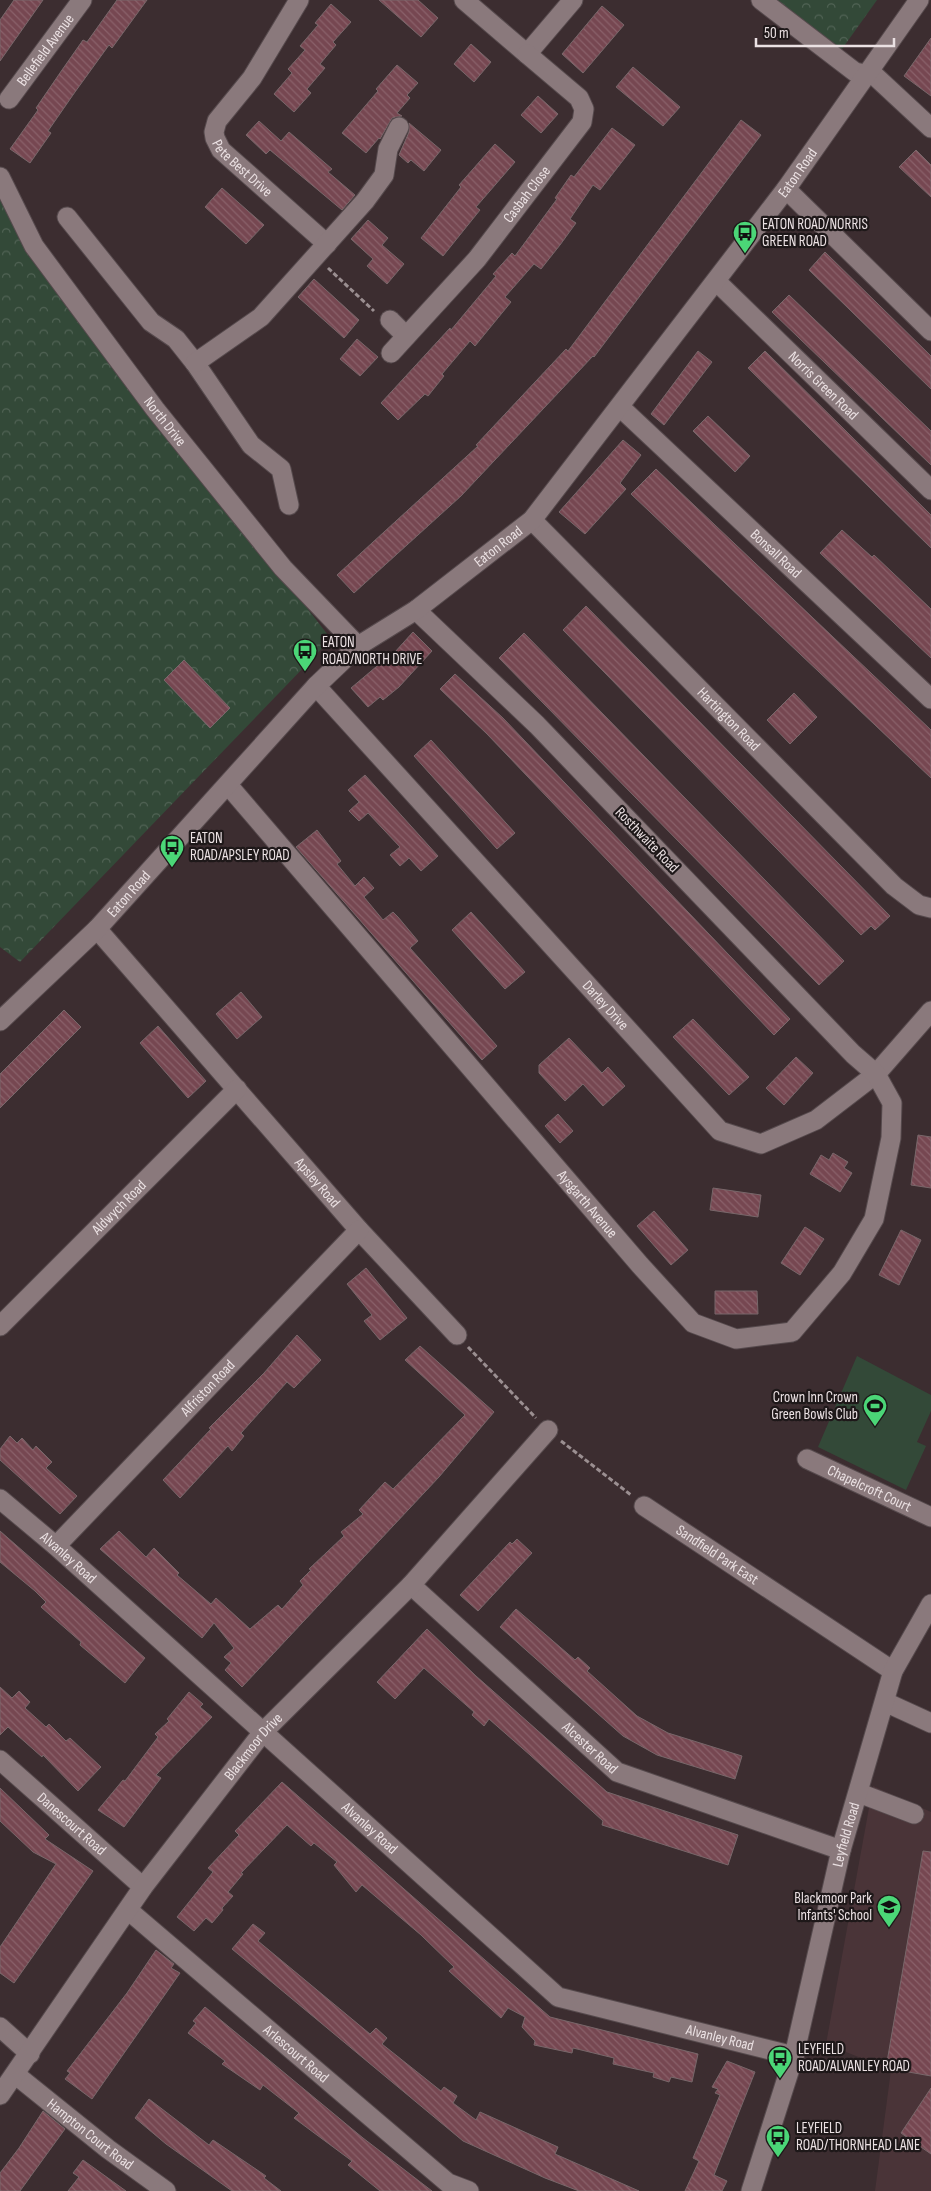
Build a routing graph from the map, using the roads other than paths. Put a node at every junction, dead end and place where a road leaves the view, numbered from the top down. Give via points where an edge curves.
1 (82, 0) edge
2 (299, 0) edge
3 (464, 0) edge
4 (573, 0) edge
5 (761, 0) edge
6 (919, 0) edge
7 (527, 54) junction
8 (866, 73) junction
9 (9, 99) dead end
10 (399, 127) dead end
11 (931, 128) edge
12 (0, 177) edge
13 (786, 189) junction
14 (67, 217) dead end
15 (328, 244) junction
16 (716, 281) junction
17 (390, 320) road end
18 (931, 331) edge
19 (406, 336) junction
20 (391, 352) dead end
21 (195, 363) junction
22 (620, 407) junction
23 (931, 490) edge
24 (289, 505) dead end
25 (532, 520) junction
26 (416, 610) junction
27 (358, 646) junction
28 (316, 686) junction
29 (931, 699) edge
30 (228, 785) junction
31 (931, 908) edge
32 (97, 928) junction
33 (931, 1011) edge
34 (0, 1021) edge
35 (876, 1074) junction
36 (237, 1089) junction
37 (359, 1230) junction
38 (0, 1326) edge
39 (457, 1335) road end
40 (548, 1430) road end
41 (807, 1459) dead end
42 (0, 1499) edge
43 (644, 1506) road end
44 (931, 1517) edge
45 (56, 1546) junction
46 (411, 1585) junction
47 (931, 1604) edge
48 (893, 1670) junction
49 (885, 1702) junction
50 (931, 1722) edge
51 (263, 1732) junction
52 (0, 1760) edge
53 (859, 1793) junction
54 (914, 1814) dead end
55 (841, 1850) junction
56 (143, 1887) junction
57 (128, 1910) junction
58 (0, 2026) edge
59 (30, 2054) junction
60 (794, 2056) junction
61 (16, 2075) junction
62 (0, 2095) edge
63 (166, 2191) edge
64 (469, 2191) edge
65 (751, 2191) edge

1 - 9 street, Bellefield Avenue
2 - 15 street, Pete Best Drive via 252,78 218,121 215,138 222,150
3 - 7 street
4 - 7 street
5 - 8 street via 855,72
6 - 8 street, Eaton Road
7 - 19 street, Casbah Close via 579,98 584,109 582,122 477,259
8 - 11 street via 875,76
8 - 13 street, Eaton Road
10 - 15 street via 388,149 384,175
12 - 27 street, North Drive via 34,246 155,409 283,568
13 - 16 street, Eaton Road
13 - 18 street
14 - 21 street via 151,322 176,339
15 - 21 street via 261,317
16 - 22 street, Eaton Road
16 - 23 street, Norris Green Road
17 - 19 street
19 - 20 street, Casbah Close
21 - 24 street via 251,446 281,469
22 - 25 street, Eaton Road
22 - 29 street, Bonsall Road
25 - 26 street, Eaton Road
25 - 31 street, Hartington Road via 894,886 919,905
26 - 27 street, Eaton Road
26 - 35 street, Rosthwaite Road via 537,725 852,1054
27 - 28 street, Eaton Road
28 - 30 street, Eaton Road
28 - 35 street, Darley Drive via 720,1131 761,1144 816,1120
30 - 32 street, Eaton Road
30 - 35 street, Aysgarth Avenue via 693,1323 736,1339 792,1332 842,1273 874,1219 891,1138 892,1102
32 - 34 street, Eaton Road
32 - 36 street, Apsley Road
33 - 35 street, Darley Drive
36 - 37 street, Apsley Road
36 - 38 street, Aldwych Road
37 - 39 street, Apsley Road
37 - 45 street, Alfriston Road
40 - 46 street, Blackmoor Drive
41 - 44 street, Chapelcroft Court
42 - 45 street, Alvanley Road
43 - 48 street, Sandfield Park East
45 - 51 street, Alvanley Road
46 - 51 street, Blackmoor Drive
46 - 55 street, Alcester Road via 618,1772
47 - 48 street, Leyfield Road
48 - 49 street, Leyfield Road
49 - 50 street
49 - 53 street, Leyfield Road
51 - 56 street, Blackmoor Drive
51 - 60 street, Alvanley Road via 558,1997
52 - 56 street, Danescourt Road
53 - 54 street
53 - 55 street, Leyfield Road
55 - 60 street, Leyfield Road
56 - 57 street, Blackmoor Drive
57 - 59 street, Blackmoor Drive
57 - 64 street, Arlescourt Road via 448,2183
58 - 59 street
59 - 61 street, Blackmoor Drive
60 - 65 street, Leyfield Road
61 - 62 street, Blackmoor Drive
61 - 63 street, Hampton Court Road

